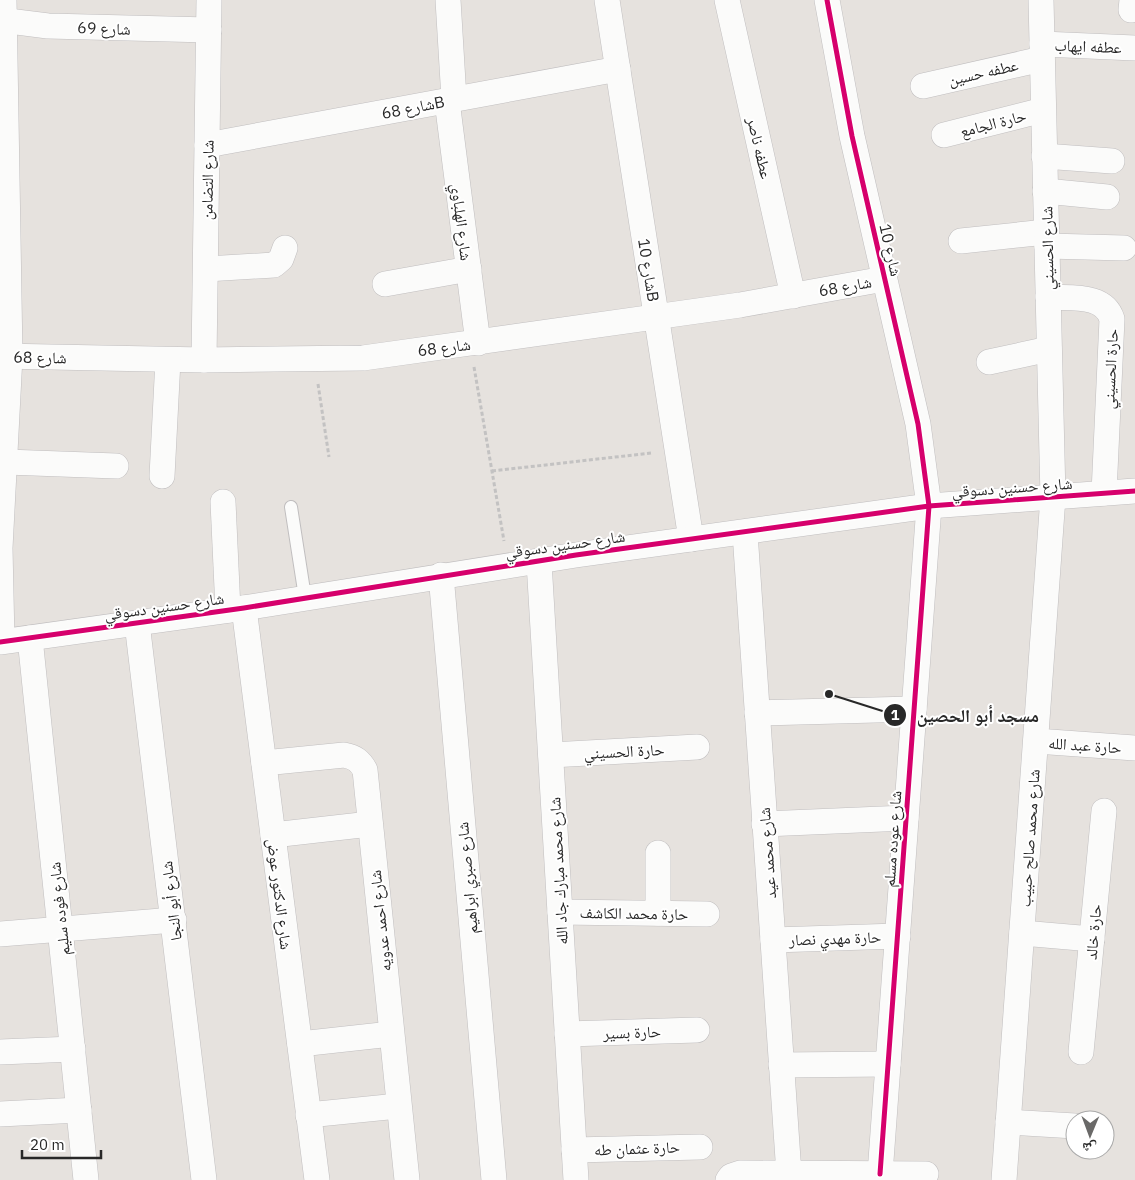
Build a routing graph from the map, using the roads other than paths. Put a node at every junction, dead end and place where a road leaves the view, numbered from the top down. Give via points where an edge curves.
1 (209, 0) edge
2 (448, 0) edge
3 (607, 0) edge
4 (726, 0) edge
5 (828, 0) edge
6 (1041, 0) edge
7 (2, 13) edge
8 (209, 30) junction
9 (1135, 48) edge
10 (1042, 51) junction
11 (618, 69) junction
12 (923, 86) dead end
13 (450, 100) junction
14 (1043, 110) junction
15 (944, 135) dead end
16 (208, 145) junction
17 (1044, 156) junction
18 (1112, 161) dead end
19 (1045, 191) junction
20 (1107, 197) dead end
21 (1046, 239) junction
22 (961, 242) dead end
23 (285, 248) dead end
24 (1124, 248) dead end
25 (206, 269) junction
26 (469, 269) junction
27 (884, 279) junction
28 (385, 284) dead end
29 (792, 296) junction
30 (1048, 297) junction
31 (656, 317) junction
32 (474, 344) junction
33 (1049, 349) junction
34 (5, 356) edge
35 (168, 360) junction
36 (204, 360) junction
37 (989, 362) dead end
38 (6, 462) junction
39 (116, 466) dead end
40 (162, 476) dead end
41 (1135, 491) edge
42 (1104, 494) junction
43 (2, 497) edge
44 (1054, 497) junction
45 (223, 502) dead end
46 (929, 506) junction
47 (290, 508) dead end
48 (745, 533) junction
49 (691, 539) junction
50 (0, 548) edge
51 (539, 562) junction
52 (441, 576) junction
53 (305, 597) junction
54 (236, 609) junction
55 (136, 623) junction
56 (30, 638) junction
57 (1, 642) edge
58 (914, 709) junction
59 (757, 713) junction
60 (1036, 741) junction
61 (697, 747) dead end
62 (1135, 748) edge
63 (551, 755) junction
64 (264, 763) junction
65 (1104, 811) dead end
66 (906, 818) junction
67 (370, 824) junction
68 (764, 824) junction
69 (273, 835) junction
70 (658, 853) dead end
71 (560, 912) junction
72 (658, 913) junction
73 (708, 914) dead end
74 (174, 920) junction
75 (61, 929) junction
76 (1022, 933) junction
77 (0, 934) edge
78 (898, 936) junction
79 (1092, 939) junction
80 (773, 940) junction
81 (698, 1030) dead end
82 (391, 1034) junction
83 (567, 1034) junction
84 (300, 1044) junction
85 (73, 1049) junction
86 (0, 1052) edge
87 (1082, 1052) dead end
88 (888, 1064) junction
89 (781, 1065) junction
90 (398, 1106) junction
91 (79, 1110) junction
92 (0, 1114) edge
93 (308, 1115) junction
94 (1008, 1122) junction
95 (1065, 1125) edge
96 (700, 1147) dead end
97 (574, 1150) junction
98 (788, 1174) junction
99 (880, 1174) junction
100 (926, 1174) dead end
101 (86, 1180) edge
102 (204, 1180) edge
103 (317, 1180) edge
104 (407, 1180) edge
105 (494, 1180) edge
106 (576, 1180) edge
107 (728, 1180) edge
108 (1004, 1180) edge

1 - 8 street, شارع التضامن
2 - 13 street, شارع الهلباوي
3 - 11 street, شارع 10B
4 - 29 street, عطفه ناصر
5 - 27 street, شارع 10 via 852,136
6 - 10 street, شارع الحسيني
7 - 8 street, شارع 69 via 48,26
7 - 34 street
8 - 16 street, شارع التضامن
9 - 10 street, عطفه ايهاب
10 - 12 street, عطفه حسين
10 - 14 street, شارع الحسيني
11 - 13 street, شارع 68B
11 - 31 street, شارع 10B
13 - 16 street, شارع 68B
13 - 26 street, شارع الهلباوي
14 - 15 street, حارة الجامع
14 - 17 street, شارع الحسيني
16 - 25 street, شارع التضامن
17 - 18 street
17 - 19 street, شارع الحسيني
19 - 20 street
19 - 21 street, شارع الحسيني
21 - 22 street
21 - 24 street
21 - 30 street, شارع الحسيني
23 - 25 street via 274,265
25 - 36 street, شارع التضامن
26 - 28 street
26 - 32 street, شارع الهلباوي
27 - 29 street, شارع 68
27 - 46 street, شارع 10 via 918,424
29 - 31 street, شارع 68
30 - 33 street, شارع الحسيني
30 - 42 street, حارة الحسيني via 1102,303 1110,310
31 - 32 street, شارع 68
31 - 49 street, شارع 10B
32 - 36 street, شارع 68 via 363,358
33 - 37 street
33 - 44 street, شارع الحسيني
34 - 35 street, شارع 68
34 - 38 street
35 - 36 street, شارع 68
35 - 40 street
38 - 39 street
38 - 43 street
41 - 42 street, شارع حسنين دسوقي
42 - 44 street, شارع حسنين دسوقي
43 - 50 street
44 - 46 street, شارع حسنين دسوقي
44 - 60 street, شارع محمد صالح حبيب
45 - 54 street, شارع الدكتور عوض
46 - 48 street, شارع حسنين دسوقي
46 - 58 street, شارع عوده مسلم
47 - 53 lane
48 - 49 street, شارع حسنين دسوقي
48 - 59 street, شارع محمد عيد
49 - 51 street, شارع حسنين دسوقي
50 - 57 street
51 - 52 street, شارع حسنين دسوقي
51 - 63 street, شارع محمد مبارك جاد الله
52 - 53 street, شارع حسنين دسوقي
52 - 105 street, شارع صبري ابراهيم
53 - 54 street, شارع حسنين دسوقي
54 - 55 street, شارع حسنين دسوقي
54 - 64 street, شارع الدكتور عوض
55 - 56 street, شارع حسنين دسوقي
55 - 74 street, شارع أبو النجا
56 - 57 street, شارع حسنين دسوقي
56 - 75 street, شارع فوده سليم
58 - 59 street
58 - 66 street, شارع عوده مسلم
59 - 68 street, شارع محمد عيد
60 - 62 street, حارة عبد الله
60 - 76 street, شارع محمد صالح حبيب
61 - 63 street, حارة الحسيني
63 - 71 street, شارع محمد مبارك جاد الله
64 - 67 street, شارع احمد عدويه via 344,755 353,757 365,770
64 - 69 street, شارع الدكتور عوض
65 - 79 street, حارة خالد
66 - 68 street
66 - 78 street, شارع عوده مسلم
67 - 69 street
67 - 82 street, شارع احمد عدويه
68 - 80 street, شارع محمد عيد
69 - 84 street, شارع الدكتور عوض
70 - 72 street
71 - 72 street, حارة محمد الكاشف
71 - 83 street, شارع محمد مبارك جاد الله
72 - 73 street, حارة محمد الكاشف
74 - 75 street
74 - 102 street, شارع أبو النجا
75 - 77 street
75 - 85 street, شارع فوده سليم
76 - 79 street
76 - 94 street, شارع محمد صالح حبيب
78 - 80 street, حارة مهدي نصار
78 - 88 street, شارع عوده مسلم
79 - 87 street, حارة خالد
80 - 89 street, شارع محمد عيد
81 - 83 street, حارة بسير
82 - 84 street
82 - 90 street, شارع احمد عدويه
83 - 97 street, شارع محمد مبارك جاد الله
84 - 93 street, شارع الدكتور عوض
85 - 86 street
85 - 91 street, شارع فوده سليم
88 - 89 street
88 - 99 street, شارع عوده مسلم
89 - 98 street, شارع محمد عيد
90 - 93 street
90 - 104 street, شارع احمد عدويه
91 - 92 street
91 - 101 street, شارع فوده سليم
93 - 103 street, شارع الدكتور عوض
94 - 95 street
94 - 108 street, شارع محمد صالح حبيب
96 - 97 street, حارة عثمان طه
97 - 106 street, شارع محمد مبارك جاد الله
98 - 99 street
98 - 107 street via 740,1173
99 - 100 street

